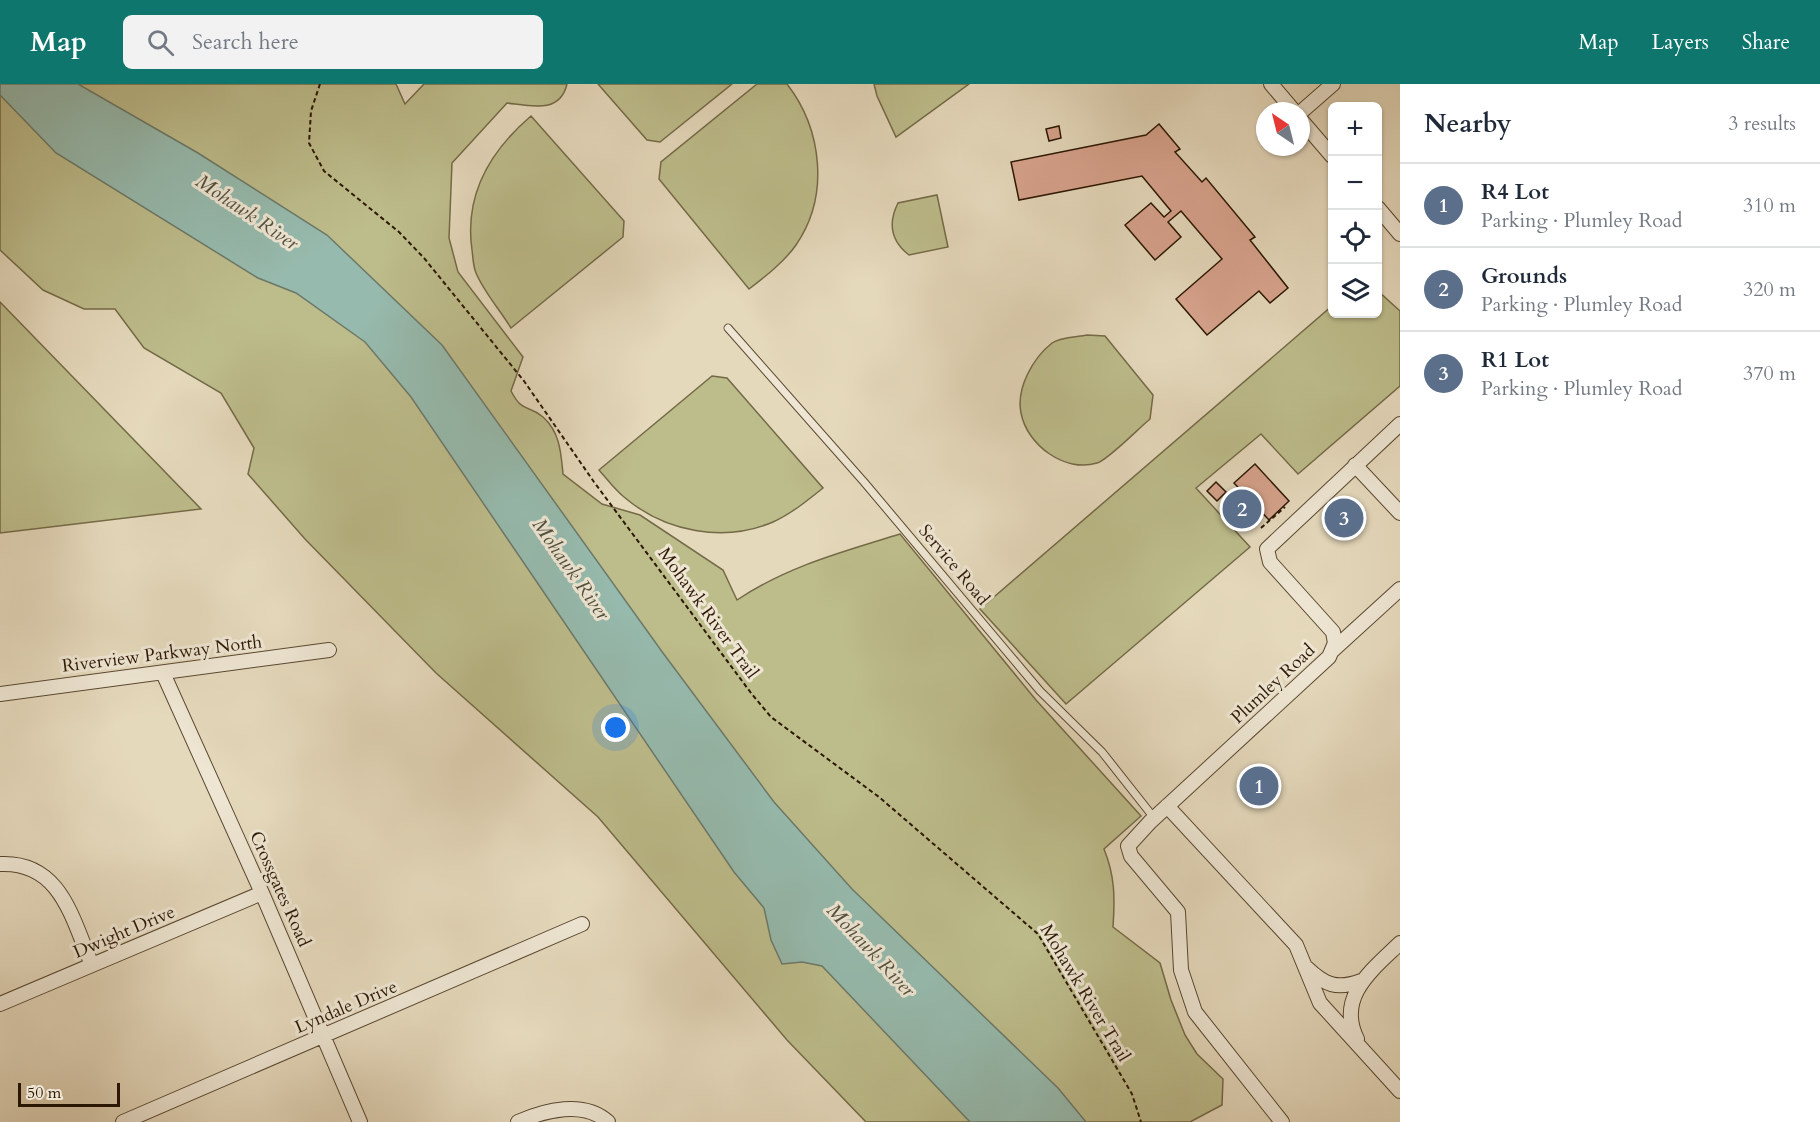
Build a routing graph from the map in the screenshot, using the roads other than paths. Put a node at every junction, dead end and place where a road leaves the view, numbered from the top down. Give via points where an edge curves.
1 (1271, 84) edge
2 (1333, 84) edge
3 (1286, 102) edge
4 (1310, 104) edge
5 (1310, 130) edge
6 (1328, 151) edge
7 (1379, 210) edge
8 (1400, 233) edge
9 (728, 328) dead end
10 (1400, 424) edge
11 (1355, 465) junction
12 (1400, 513) edge
13 (1397, 594) edge
14 (328, 650) dead end
15 (1333, 650) junction
16 (163, 673) junction
17 (0, 694) edge
18 (1167, 806) junction
19 (1150, 822) junction
20 (0, 864) edge
21 (262, 893) junction
22 (582, 924) dead end
23 (1400, 944) edge
24 (92, 965) junction
25 (1307, 968) junction
26 (1361, 981) junction
27 (0, 1004) edge
28 (324, 1036) junction
29 (1362, 1049) junction
30 (1400, 1091) edge
31 (123, 1122) edge
32 (360, 1122) edge
33 (519, 1122) edge
34 (608, 1122) edge
35 (1282, 1122) edge

1 - 3 street
2 - 4 street
5 - 6 street
7 - 8 street
9 - 19 lane, Service Road via 1040,690 1108,760 1150,814
10 - 11 street, Plumley Road
11 - 12 street
11 - 15 street, Plumley Road via 1267,549 1270,562 1329,625 1335,638
13 - 15 street
14 - 16 street, Riverview Parkway North
15 - 18 street, Plumley Road via 1322,665
16 - 17 street, Riverview Parkway North
16 - 21 street, Crossgates Road
18 - 19 street, Plumley Road
18 - 25 street via 1296,945
19 - 35 street, Plumley Road via 1130,842 1129,850 1178,912 1181,970 1192,1004
20 - 24 street via 34,868 48,877 60,894
21 - 24 street, Dwight Drive
21 - 28 street, Crossgates Road
22 - 28 street, Lyndale Drive
23 - 26 street
24 - 27 street, Dwight Drive
25 - 26 street via 1333,986
25 - 29 street via 1320,1003
26 - 29 street via 1353,998 1350,1020
28 - 31 street, Lyndale Drive
28 - 32 street, Crossgates Road
29 - 30 street
33 - 34 street via 559,1109 593,1112

